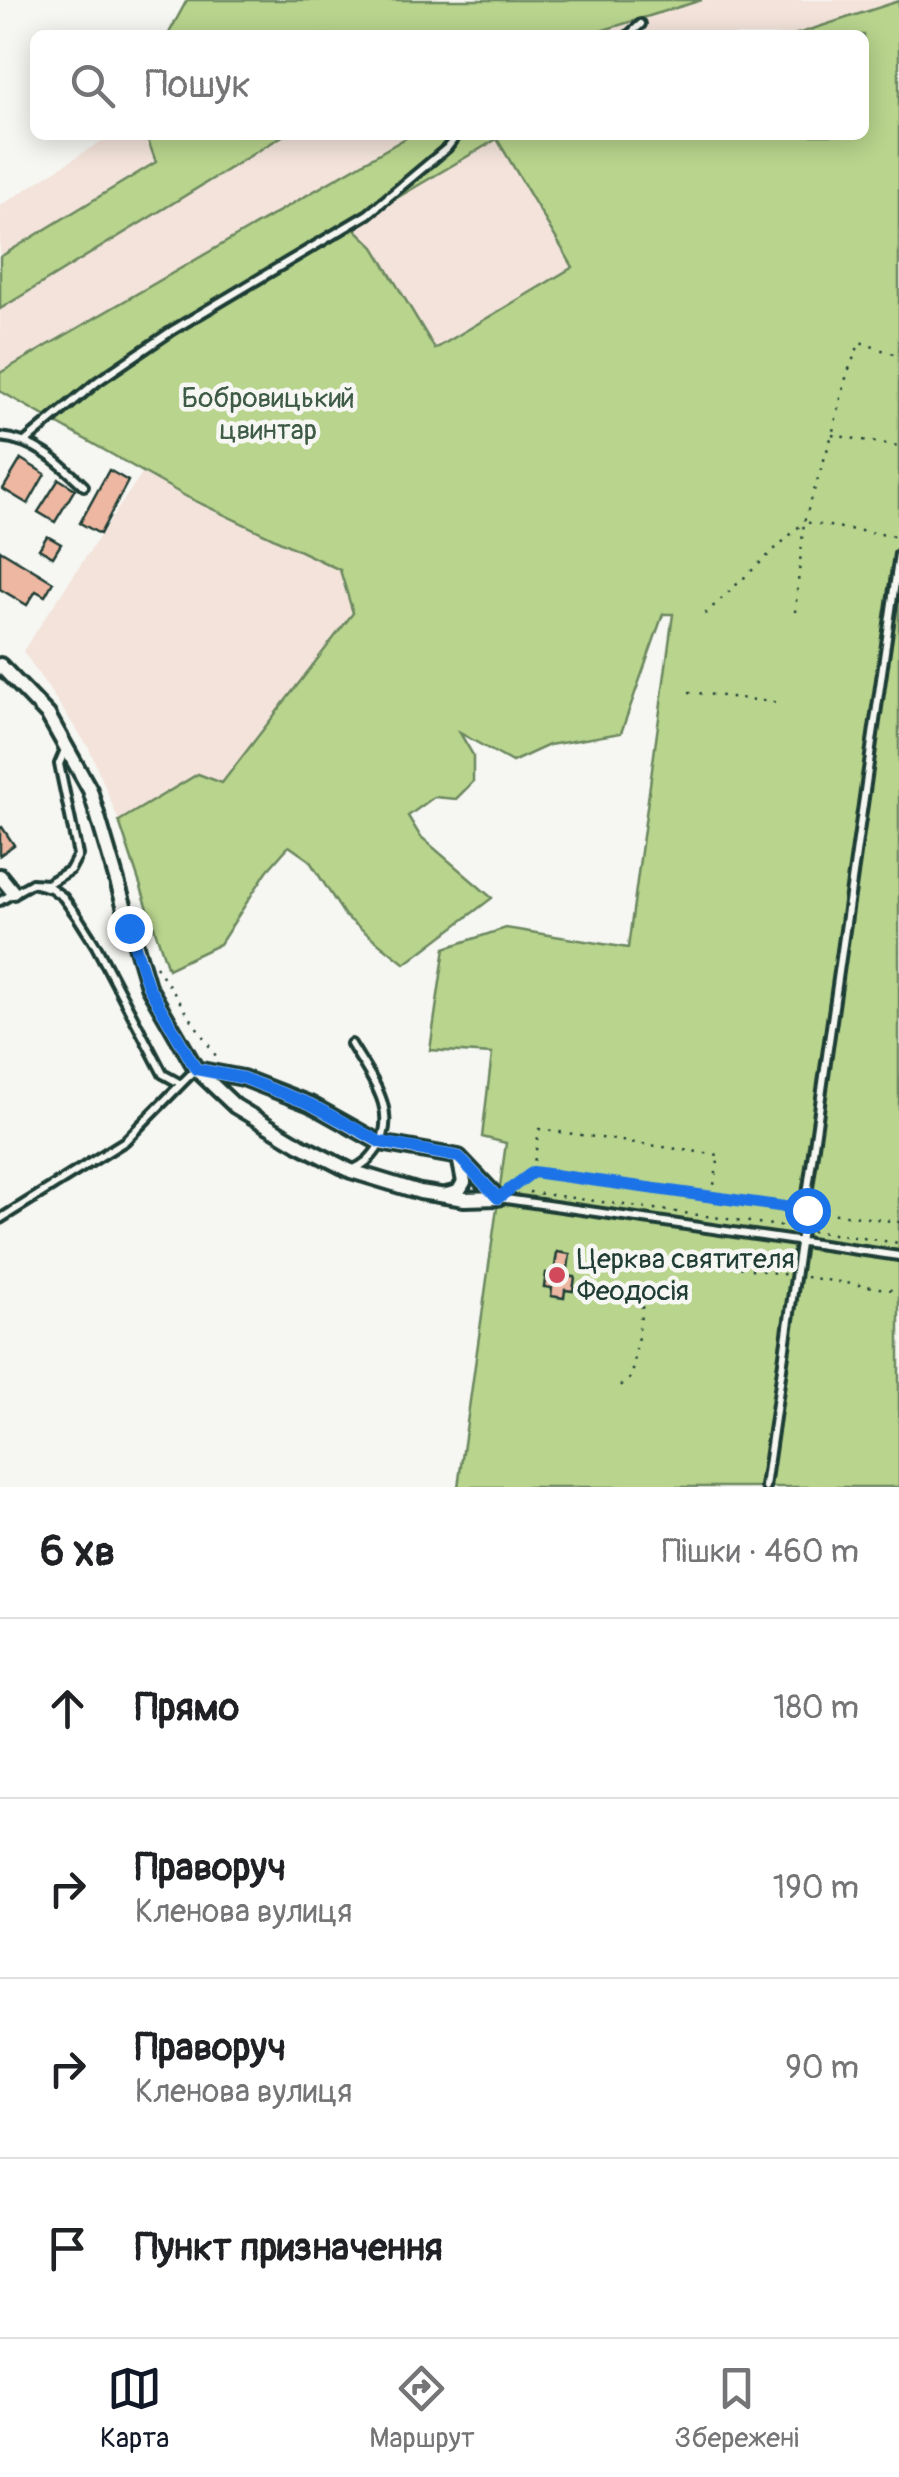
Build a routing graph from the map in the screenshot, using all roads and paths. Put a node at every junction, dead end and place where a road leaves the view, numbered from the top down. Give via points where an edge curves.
1 (641, 24) dead end
2 (634, 30) edge
3 (453, 140) edge
4 (899, 356) edge
5 (832, 434) junction
6 (0, 438) edge
7 (26, 441) junction
8 (899, 446) edge
9 (84, 486) dead end
10 (804, 522) junction
11 (899, 537) edge
12 (899, 554) edge
13 (795, 612) dead end
14 (705, 614) dead end
15 (0, 664) edge
16 (689, 692) dead end
17 (782, 704) dead end
18 (68, 746) junction
19 (0, 876) edge
20 (32, 884) junction
21 (13, 892) junction
22 (0, 901) edge
23 (352, 1044) dead end
24 (196, 1069) junction
25 (181, 1084) junction
26 (380, 1142) junction
27 (459, 1157) junction
28 (351, 1171) junction
29 (533, 1172) junction
30 (528, 1192) dead end
31 (513, 1195) dead end
32 (444, 1196) junction
33 (712, 1197) junction
34 (498, 1198) junction
35 (807, 1210) junction
36 (0, 1218) edge
37 (899, 1222) edge
38 (804, 1230) junction
39 (802, 1242) junction
40 (899, 1243) edge
41 (899, 1256) edge
42 (692, 1302) dead end
43 (620, 1386) dead end
44 (765, 1487) edge

1 - 2 lane
3 - 7 lane via 368,214 173,330
4 - 5 path via 860,342
5 - 8 path
5 - 10 path
6 - 7 lane
7 - 9 lane
10 - 11 path
10 - 13 path
10 - 14 path
12 - 35 lane
15 - 18 street
16 - 17 path
18 - 20 lane via 58,764 78,855 70,870 48,884
18 - 24 street via 90,790 148,986
19 - 21 street
20 - 21 lane
20 - 25 lane via 63,896 163,1074
21 - 22 lane
23 - 26 lane via 386,1110
24 - 25 lane
24 - 26 street via 243,1078 310,1104
24 - 28 street via 235,1106
25 - 36 lane via 125,1141
26 - 27 street
26 - 28 lane
27 - 32 street via 464,1182
27 - 34 street
28 - 32 street
29 - 33 path
29 - 33 path via 539,1129 627,1140 719,1156
29 - 34 path
30 - 38 path
31 - 34 path
32 - 34 street
33 - 35 path
34 - 39 lane
35 - 37 path
35 - 38 lane
38 - 39 lane
38 - 40 path
39 - 41 lane
39 - 44 lane
42 - 43 path via 644,1295 632,1377

